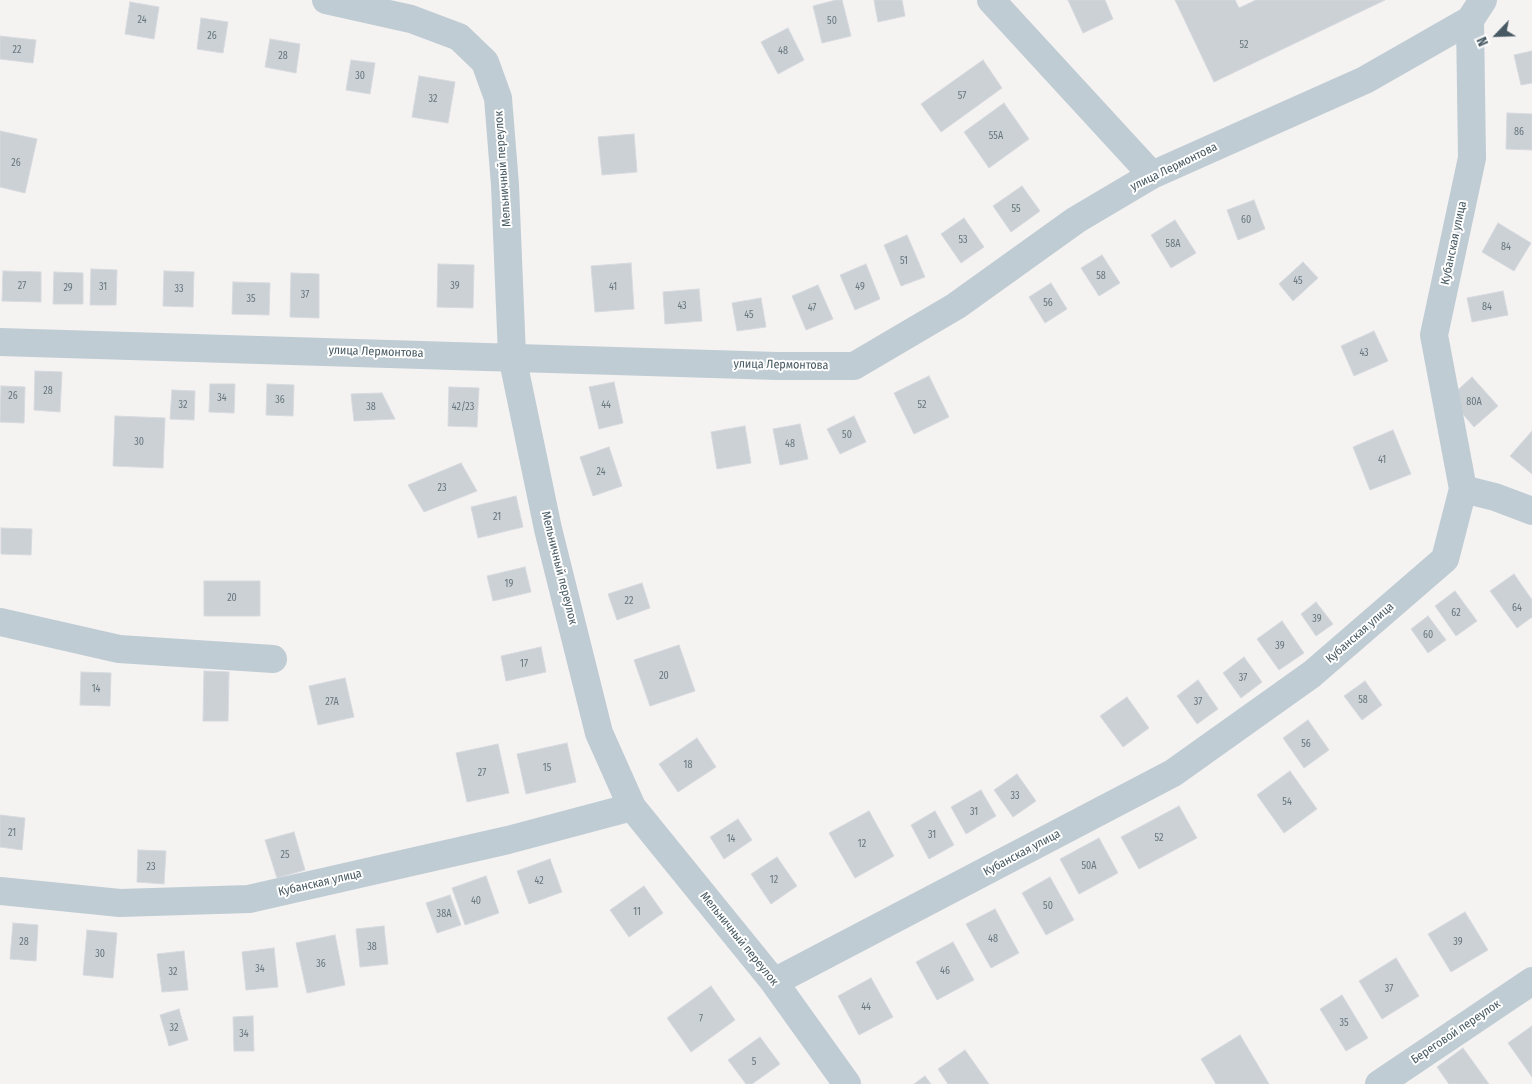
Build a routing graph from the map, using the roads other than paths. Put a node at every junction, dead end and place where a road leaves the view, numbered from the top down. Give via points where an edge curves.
1 (326, 0) edge
2 (991, 0) edge
3 (1476, 10) edge
4 (1152, 175) junction
5 (0, 342) edge
6 (512, 356) junction
7 (1463, 489) junction
8 (1532, 511) edge
9 (0, 622) edge
10 (273, 659) dead end
11 (632, 807) junction
12 (0, 891) edge
13 (1532, 981) edge
14 (774, 982) junction
15 (847, 1084) edge
16 (1380, 1084) edge

1 - 6 street, Мельничный переулок via 411,19 459,37 485,62 498,98
2 - 4 street
3 - 4 street, улица Лермонтова via 1365,80
3 - 7 street, Кубанская улица via 1472,158 1434,336
4 - 6 street, улица Лермонтова via 1076,220 956,306 854,366
5 - 6 street, улица Лермонтова
6 - 11 street, Мельничный переулок via 548,529 599,733
7 - 8 street
7 - 14 street, Кубанская улица via 1445,559 1312,674 1227,735 1173,773
9 - 10 street via 120,649
11 - 12 street, Кубанская улица via 508,840 249,899 120,903
11 - 14 street, Мельничный переулок
13 - 16 street, Береговой переулок
14 - 15 street, Мельничный переулок

